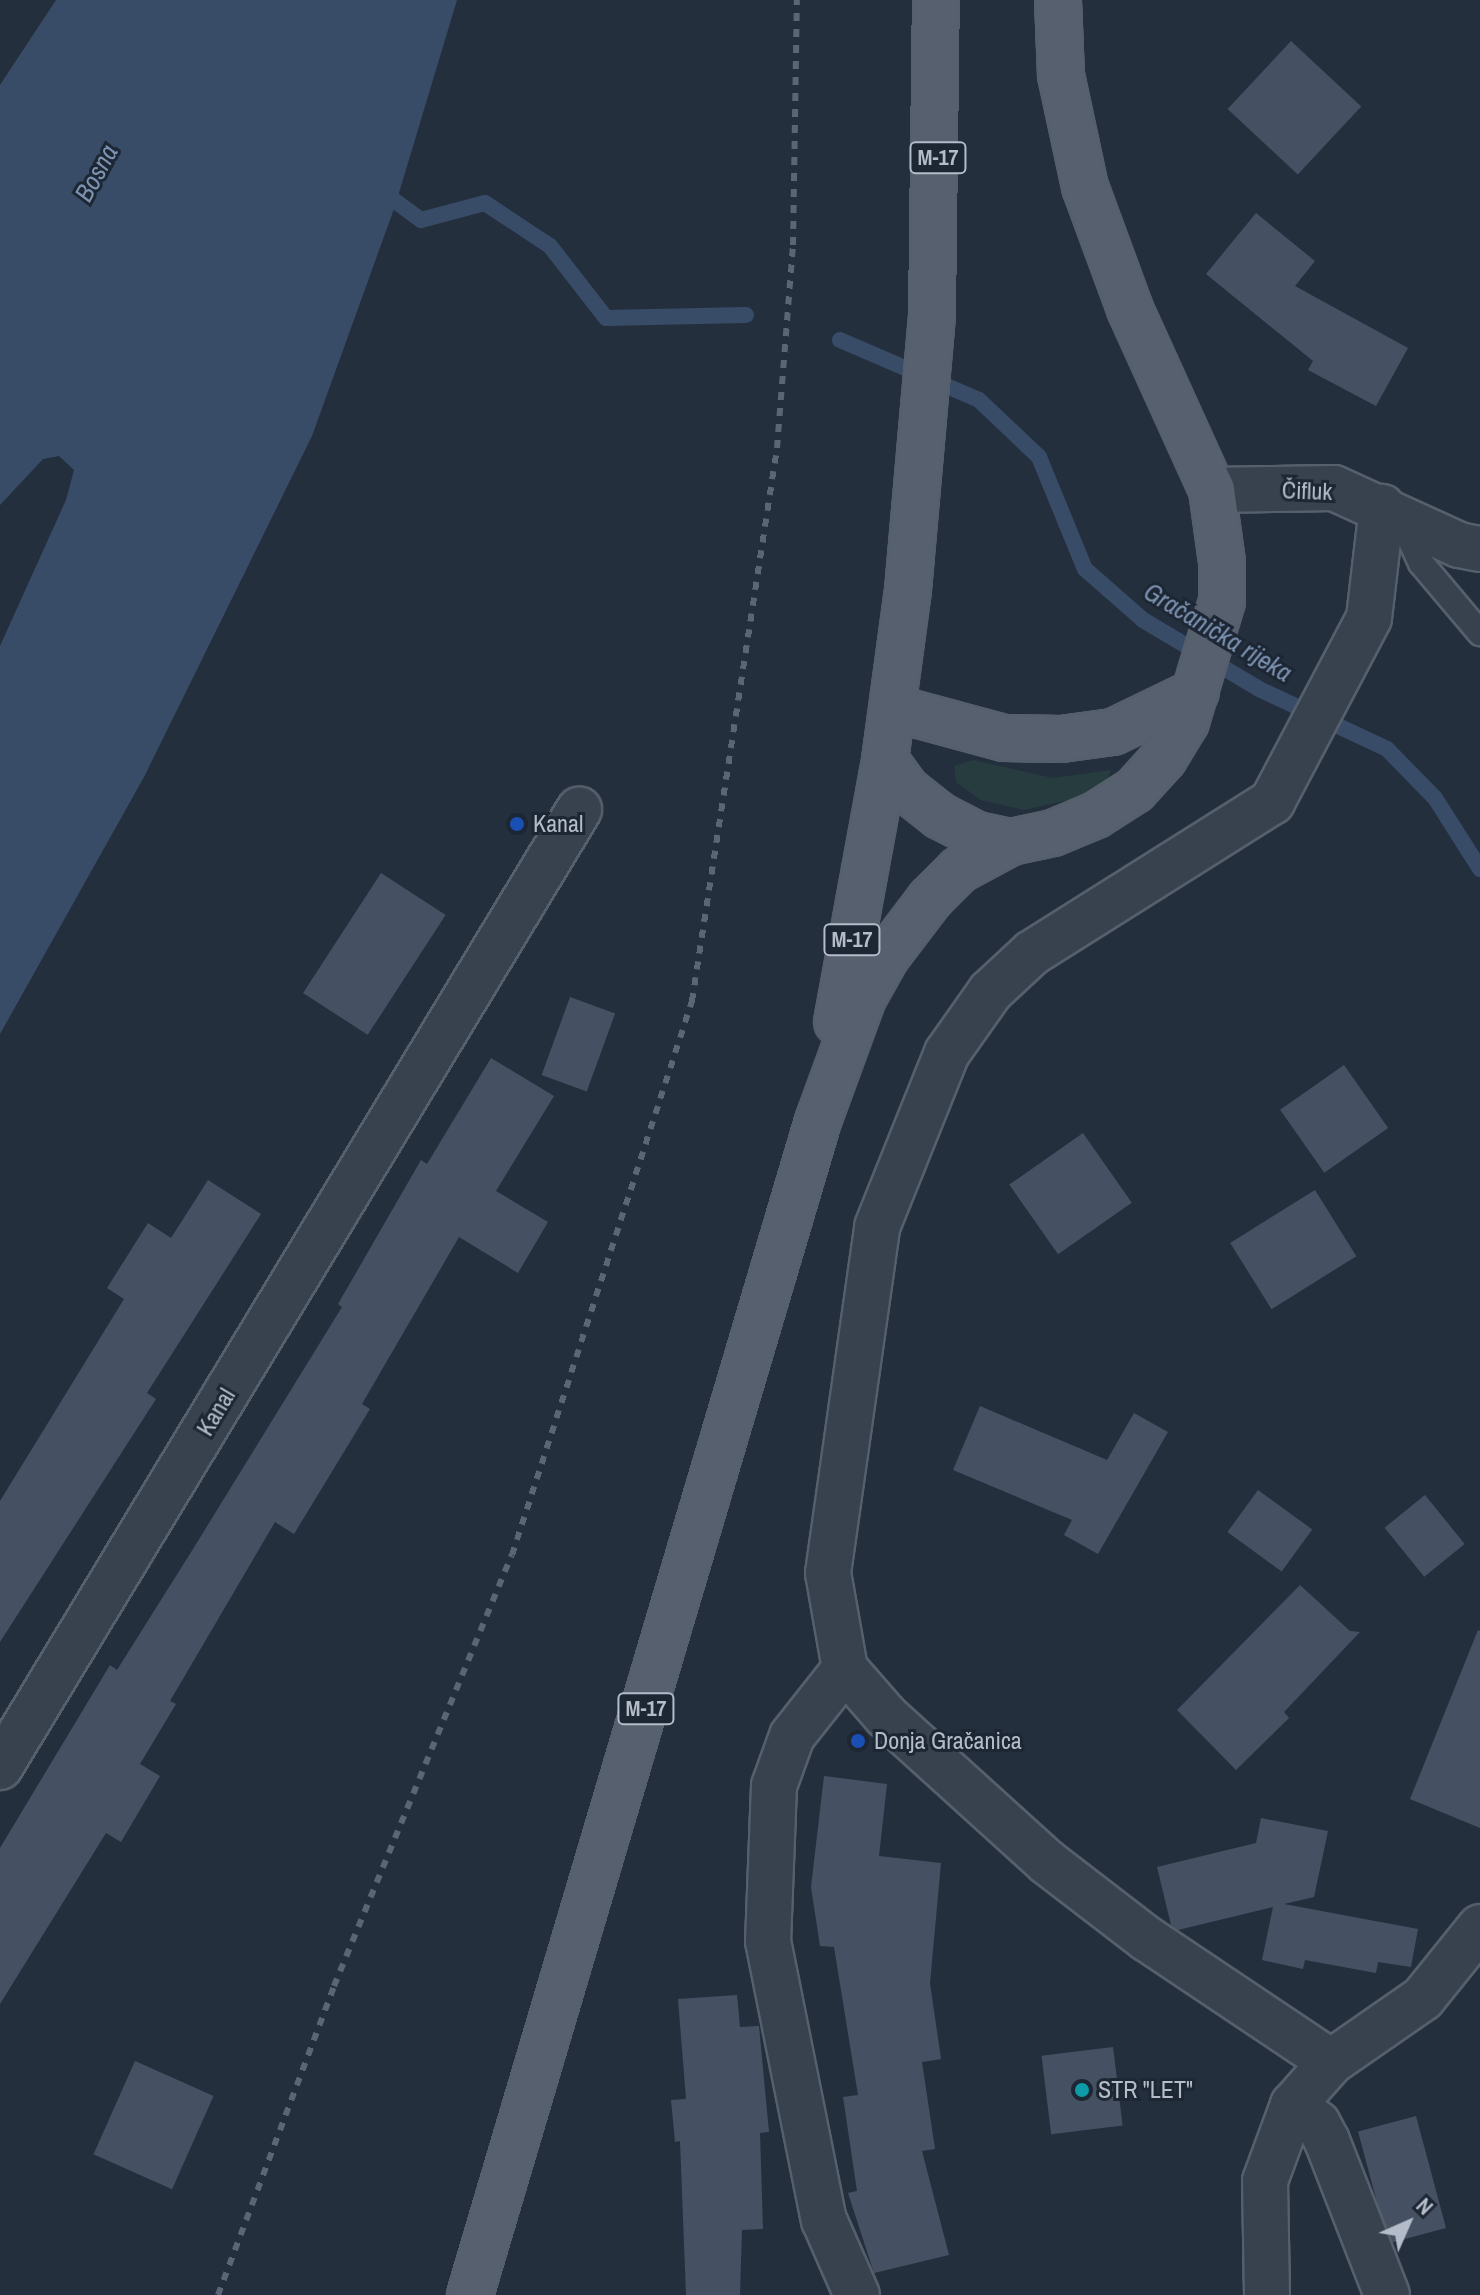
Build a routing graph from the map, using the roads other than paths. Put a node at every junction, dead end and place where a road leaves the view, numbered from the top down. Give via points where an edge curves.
1 (936, 0) edge
2 (1058, 0) edge
3 (1212, 490) junction
4 (1390, 511) junction
5 (1480, 549) edge
6 (1480, 633) edge
7 (1198, 684) junction
8 (893, 708) junction
9 (885, 760) junction
10 (579, 810) dead end
11 (1011, 842) junction
12 (818, 1121) junction
13 (845, 1669) junction
14 (0, 1767) edge
15 (1480, 1927) edge
16 (1331, 2062) junction
17 (1293, 2105) junction
18 (470, 2295) edge
19 (857, 2295) edge
20 (1267, 2295) edge
21 (1387, 2295) edge

1 - 8 main road, M-17 via 932,315
2 - 3 main road via 1061,75 1085,187 1130,309
3 - 4 street, Čifluk via 1334,488
3 - 7 main road via 1222,601
4 - 5 street, Čifluk via 1459,545
4 - 6 lane via 1421,563
4 - 13 street via 1369,618 1272,802 1032,953 990,992 947,1053 877,1227 828,1573
7 - 8 main road via 1113,732 1061,739 1004,738
7 - 11 main road via 1164,758 1135,790 1082,821
8 - 9 main road, M-17
9 - 11 main road via 907,790 940,816 977,835
9 - 12 main road, M-17
10 - 14 street, Kanal
11 - 12 main road via 959,870 886,957 863,998
12 - 18 main road, M-17
13 - 16 street via 886,1716 1047,1862 1147,1939
13 - 19 street via 792,1736 774,1786 768,1941 824,2220
15 - 16 street via 1423,1998
16 - 17 street
17 - 20 street via 1265,2181
17 - 21 street via 1318,2124 1327,2141

